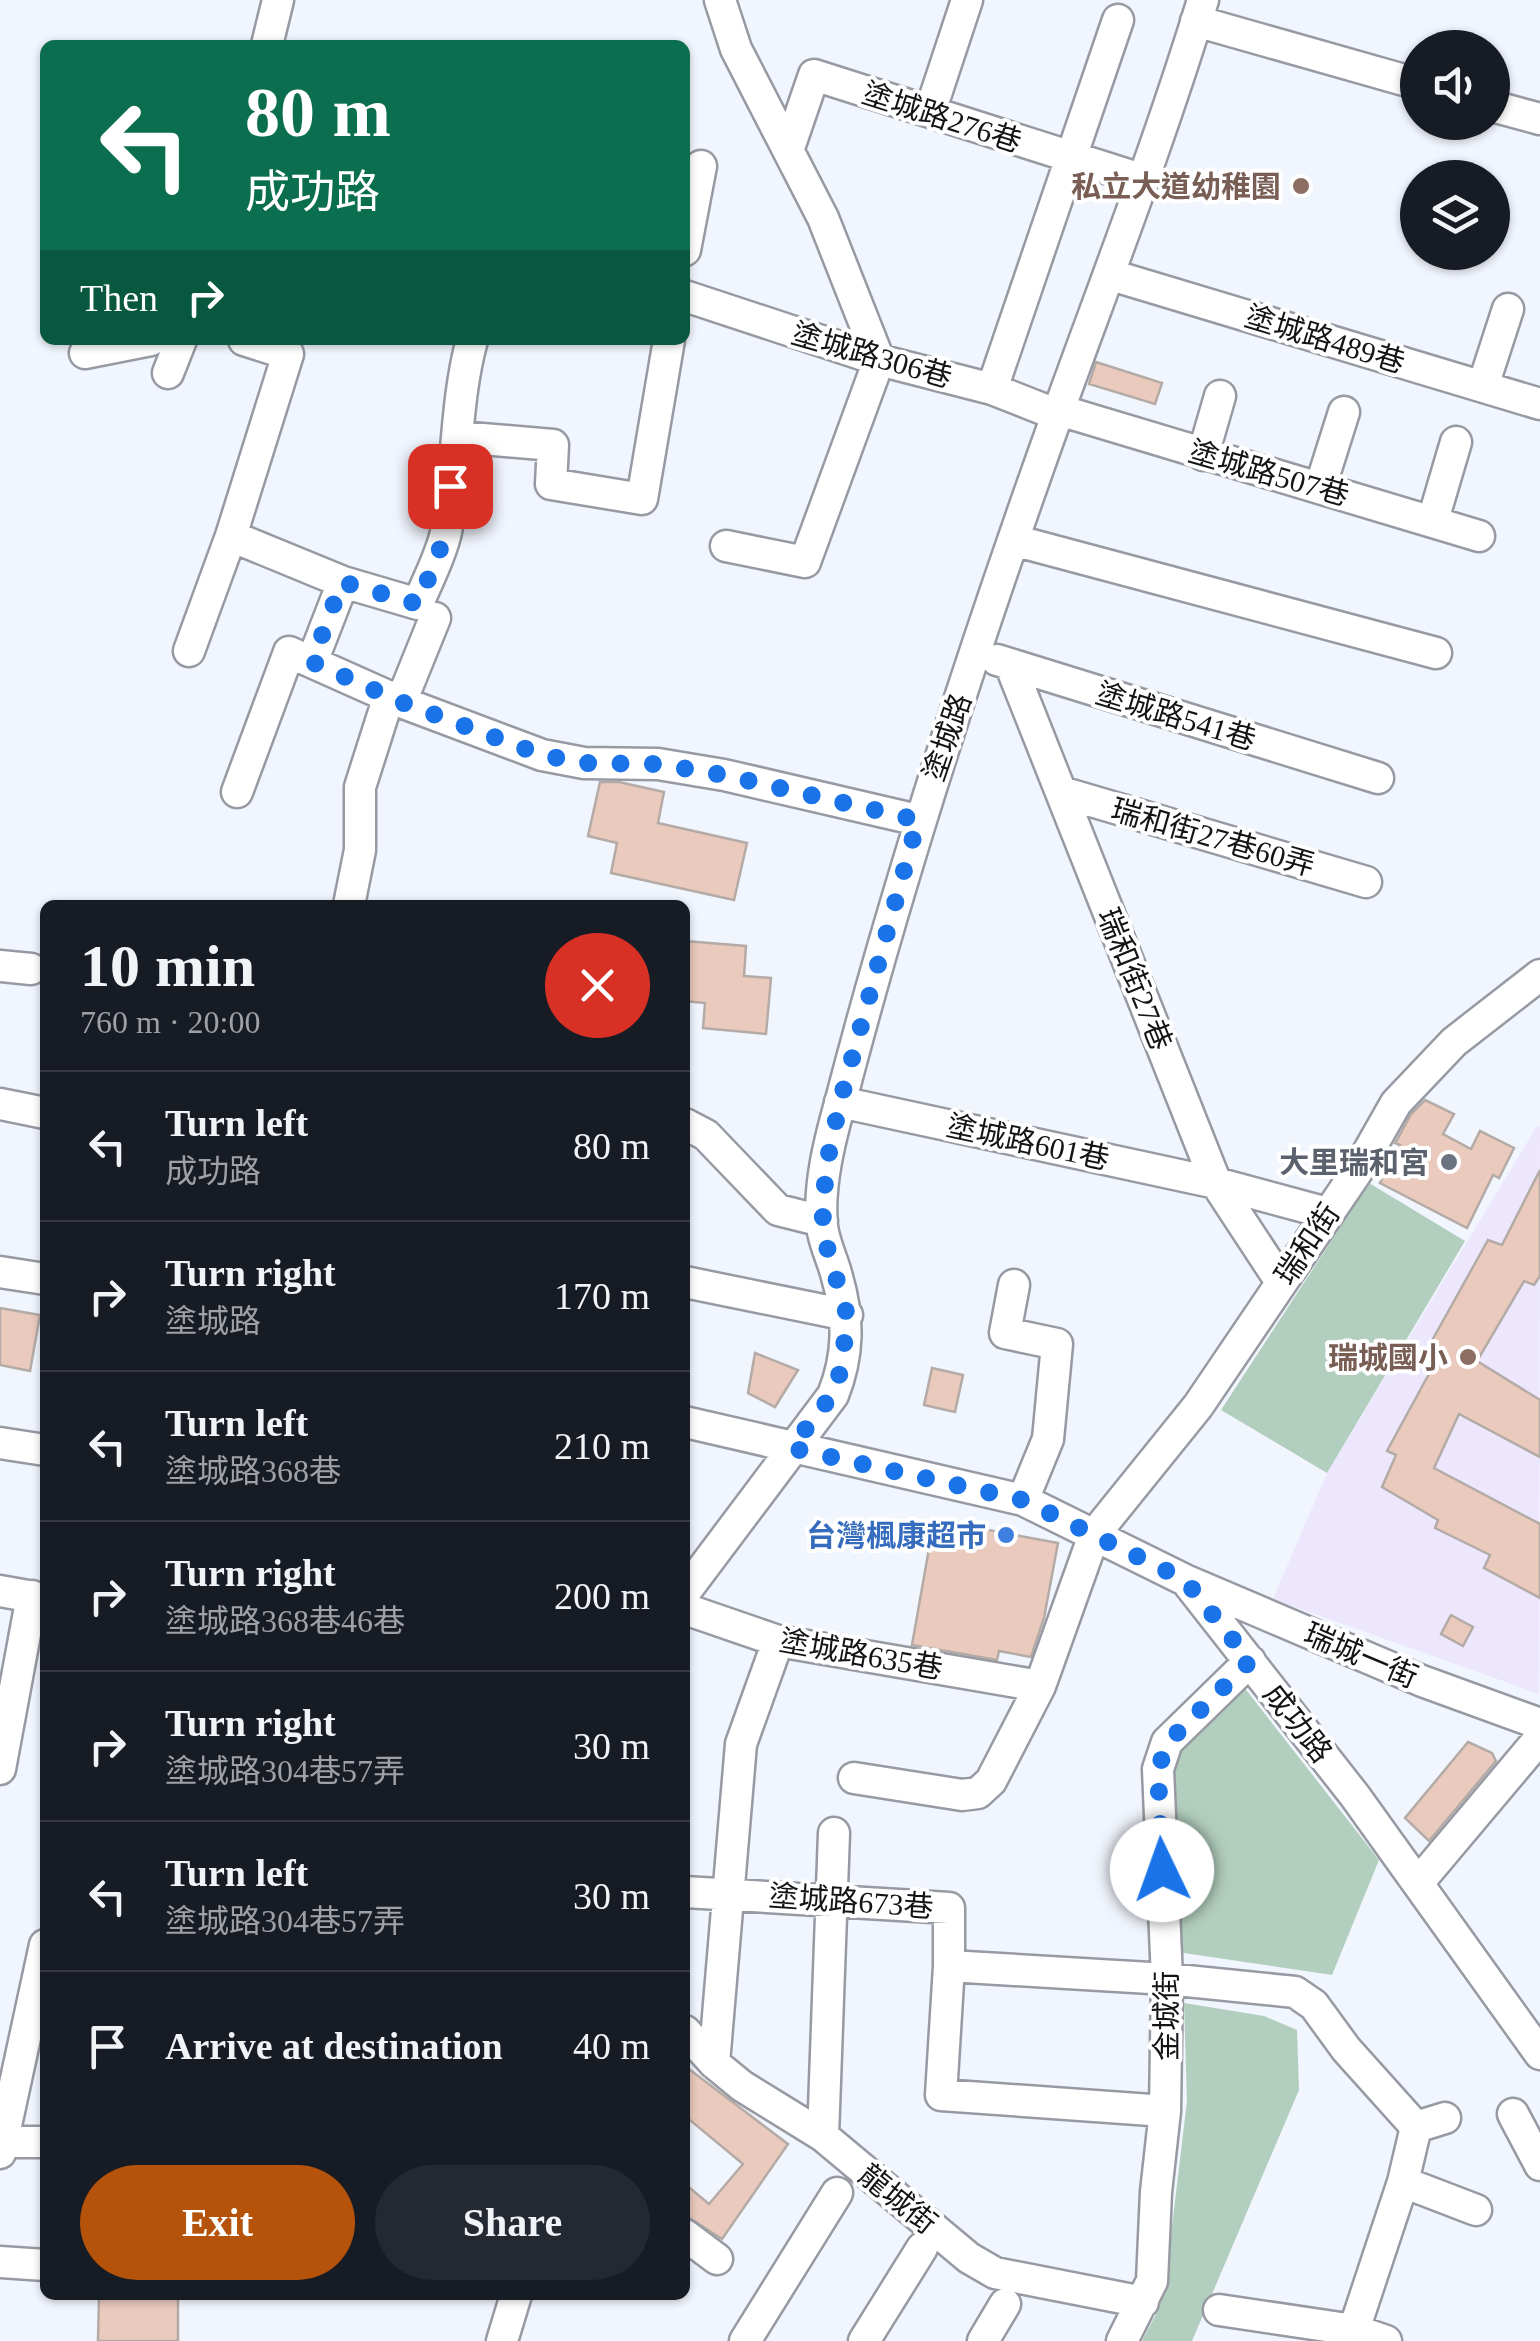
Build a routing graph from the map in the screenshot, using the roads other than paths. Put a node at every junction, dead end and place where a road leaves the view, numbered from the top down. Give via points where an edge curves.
1 (278, 0) edge
2 (720, 0) edge
3 (967, 0) edge
4 (1200, 10) edge
5 (1118, 20) dead end
6 (268, 40) edge
7 (1400, 78) edge
8 (1510, 111) edge
9 (930, 112) junction
10 (1540, 119) edge
11 (790, 148) junction
12 (1071, 158) junction
13 (701, 166) dead end
14 (1144, 180) junction
15 (690, 224) edge
16 (1110, 275) junction
17 (690, 298) edge
18 (1508, 309) dead end
19 (124, 345) edge
20 (178, 345) edge
21 (261, 345) edge
22 (471, 345) edge
23 (668, 345) edge
24 (85, 352) dead end
25 (879, 360) junction
26 (168, 372) dead end
27 (1483, 386) junction
28 (992, 389) junction
29 (1220, 396) dead end
30 (1540, 404) edge
31 (1058, 412) junction
32 (1344, 412) dead end
33 (459, 437) junction
34 (1456, 442) dead end
35 (1203, 454) junction
36 (1320, 488) junction
37 (1434, 520) junction
38 (231, 536) junction
39 (1479, 536) dead end
40 (1013, 540) junction
41 (726, 546) dead end
42 (342, 582) junction
43 (435, 618) dead end
44 (188, 651) dead end
45 (976, 652) junction
46 (1436, 653) dead end
47 (301, 657) junction
48 (1010, 664) junction
49 (395, 699) junction
50 (1378, 778) dead end
51 (237, 792) dead end
52 (1061, 792) junction
53 (918, 820) junction
54 (1366, 882) dead end
55 (350, 900) edge
56 (1540, 975) edge
57 (840, 1102) junction
58 (0, 1104) edge
59 (40, 1113) edge
60 (690, 1127) edge
61 (1216, 1183) junction
62 (1327, 1213) junction
63 (822, 1220) junction
64 (0, 1272) edge
65 (40, 1278) edge
66 (1281, 1282) junction
67 (690, 1283) edge
68 (1014, 1285) dead end
69 (847, 1315) junction
70 (690, 1423) edge
71 (0, 1443) edge
72 (791, 1448) junction
73 (40, 1449) edge
74 (1023, 1500) junction
75 (1094, 1535) junction
76 (698, 1550) edge
77 (690, 1576) edge
78 (1185, 1580) junction
79 (0, 1590) edge
80 (39, 1598) edge
81 (690, 1611) edge
82 (778, 1641) junction
83 (1250, 1661) junction
84 (1040, 1686) junction
85 (1540, 1724) edge
86 (1540, 1738) edge
87 (0, 1769) edge
88 (854, 1778) dead end
89 (834, 1833) dead end
90 (1418, 1883) junction
91 (690, 1892) edge
92 (728, 1894) junction
93 (832, 1898) junction
94 (950, 1966) junction
95 (40, 1967) edge
96 (1167, 1980) junction
97 (690, 2037) edge
98 (1540, 2054) edge
99 (714, 2064) junction
100 (1165, 2111) junction
101 (1513, 2114) dead end
102 (823, 2136) junction
103 (0, 2142) edge
104 (40, 2142) edge
105 (0, 2153) edge
106 (1540, 2165) edge
107 (1403, 2182) junction
108 (838, 2193) dead end
109 (1476, 2210) dead end
110 (690, 2239) edge
111 (922, 2248) dead end
112 (717, 2259) dead end
113 (0, 2262) edge
114 (40, 2265) edge
115 (514, 2300) edge
116 (1142, 2302) junction
117 (1005, 2304) dead end
118 (1219, 2310) dead end
119 (1354, 2330) junction
120 (502, 2341) edge
121 (745, 2341) edge
122 (864, 2341) edge
123 (982, 2341) edge
124 (1122, 2341) edge
125 (1386, 2341) edge

1 - 6 street
2 - 11 street via 736,48
3 - 9 street
4 - 7 street
4 - 14 street, 塗城路
5 - 12 street
8 - 10 street
9 - 11 street, 塗城路276巷 via 814,75
9 - 12 street, 塗城路276巷
11 - 25 street
12 - 14 street, 塗城路276巷
12 - 28 street
13 - 15 street
14 - 16 street, 塗城路
16 - 27 street, 塗城路489巷
16 - 31 street, 塗城路
17 - 25 street, 塗城路306巷
18 - 27 street
19 - 24 street
20 - 26 street
21 - 38 street via 288,354
22 - 33 street
23 - 33 street via 642,500 551,484 553,446
25 - 28 street, 塗城路306巷
25 - 41 street via 805,562
27 - 30 street, 塗城路489巷
28 - 31 street, 塗城路306巷
29 - 35 street
31 - 35 street, 塗城路507巷
31 - 40 street, 塗城路
32 - 36 street
33 - 42 street via 446,534 418,604
34 - 37 street
35 - 36 street, 塗城路507巷
36 - 37 street, 塗城路507巷
37 - 39 street, 塗城路507巷
38 - 42 street
38 - 44 street
40 - 45 street, 塗城路
40 - 46 street
42 - 47 street
43 - 49 street
45 - 48 street, 塗城路541巷
45 - 53 street, 塗城路
47 - 49 street
47 - 51 street
48 - 50 street, 塗城路541巷
48 - 52 street, 瑞和街27巷
49 - 53 street via 542,755 724,775
49 - 55 street via 360,787 360,850
52 - 54 street, 瑞和街27巷60弄
52 - 61 street, 瑞和街27巷
53 - 57 street, 塗城路
56 - 62 street, 瑞和街 via 1454,1042 1396,1103
57 - 61 street, 塗城路601巷
57 - 63 street, 塗城路
58 - 59 street
60 - 63 street via 778,1210
61 - 62 street, 塗城路601巷
61 - 66 street, 瑞和街27巷
62 - 66 street, 瑞和街
63 - 69 street, 塗城路
64 - 65 street
66 - 75 street, 瑞和街 via 1198,1406
67 - 69 street
68 - 74 street via 1005,1333 1058,1344 1048,1439
69 - 72 street, 塗城路 via 832,1395
70 - 72 street, 成功路
71 - 73 street
72 - 74 street, 成功路
72 - 76 street, 塗城路
74 - 75 street, 成功路
75 - 78 street, 成功路
75 - 84 street, 瑞和街
76 - 77 street, 塗城路
78 - 83 street, 成功路
78 - 85 street, 瑞城一街
79 - 80 street
80 - 87 street
81 - 82 street, 塗城路635巷
82 - 84 street, 塗城路635巷
82 - 92 street via 742,1744
83 - 90 street, 成功路
83 - 96 street, 金城街 via 1168,1742 1158,1769
84 - 88 street, 瑞和街 via 1006,1756 978,1794
86 - 90 street
89 - 93 street
90 - 98 street, 成功路
91 - 92 street, 塗城路673巷
92 - 93 street, 塗城路673巷
92 - 99 street
93 - 94 street, 塗城路673巷 via 949,1908
93 - 102 street
94 - 96 street
94 - 100 street, 塗城路673巷 via 941,2095
95 - 103 street
96 - 100 street, 金城街
96 - 107 street via 1295,1992 1314,2005 1346,2050 1430,2122
97 - 99 street, 龍城街
99 - 102 street, 龍城街
100 - 116 street, 金城街 via 1152,2281
101 - 106 street
102 - 116 street, 龍城街 via 995,2273
103 - 104 street
103 - 105 street
107 - 109 street
107 - 119 street
108 - 121 street
110 - 112 street
111 - 122 street
113 - 114 street
115 - 120 street
116 - 124 street, 金城街
117 - 123 street
118 - 119 street
119 - 125 street

